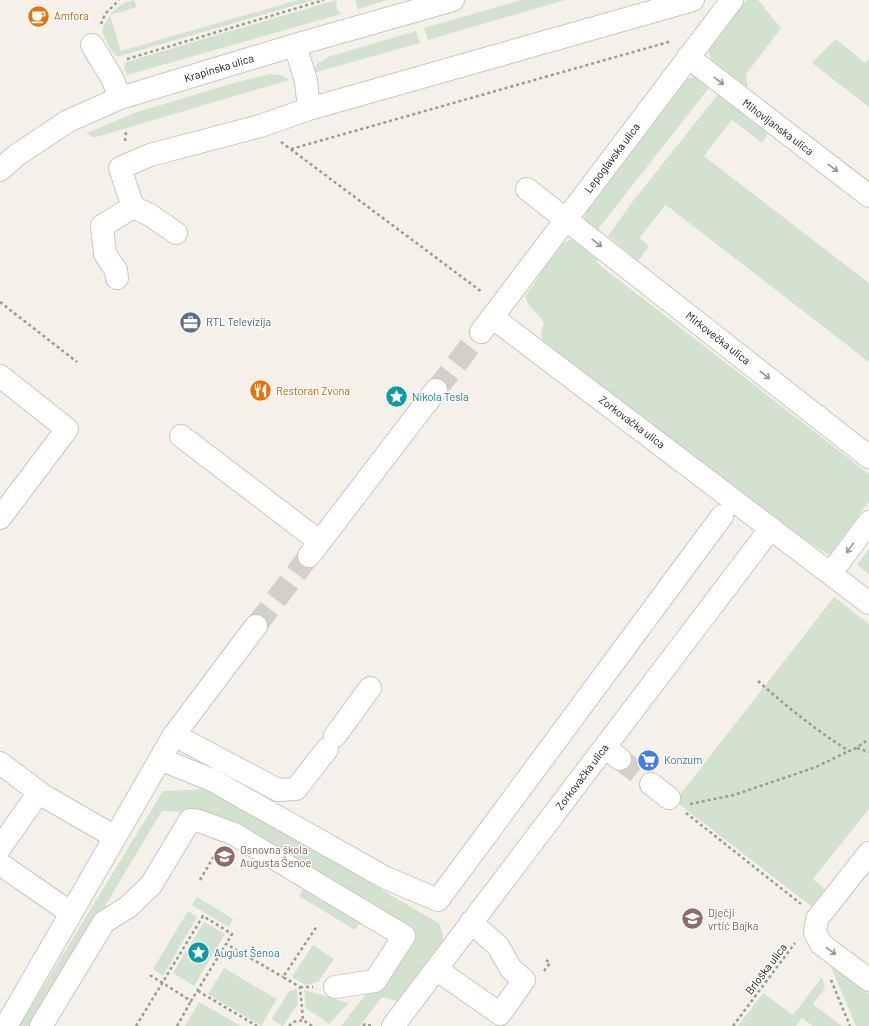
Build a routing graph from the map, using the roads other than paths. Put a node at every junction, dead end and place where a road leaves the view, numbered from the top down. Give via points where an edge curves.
1 (453, 0) edge
2 (693, 0) edge
3 (732, 0) edge
4 (92, 45) road end
5 (295, 45) junction
6 (683, 48) junction
7 (120, 98) junction
8 (309, 109) junction
9 (0, 170) edge
10 (527, 189) dead end
11 (869, 196) edge
12 (132, 207) junction
13 (566, 219) junction
14 (176, 233) dead end
15 (117, 278) dead end
16 (487, 324) joint
17 (0, 376) edge
18 (436, 390) tunnel mouth
19 (181, 436) dead end
20 (869, 457) edge
21 (722, 516) dead end
22 (0, 518) edge
23 (869, 522) edge
24 (771, 528) junction
25 (831, 573) junction
26 (869, 603) edge
27 (256, 626) tunnel mouth
28 (370, 688) dead end
29 (174, 735) junction
30 (160, 759) junction
31 (0, 763) edge
32 (651, 784) tunnel mouth
33 (39, 792) junction
34 (673, 802) road end
35 (115, 837) junction
36 (0, 848) edge
37 (869, 854) edge
38 (0, 864) edge
39 (72, 912) junction
40 (472, 922) junction
41 (436, 969) junction
42 (869, 980) edge
43 (335, 987) dead end
44 (6, 1026) edge
45 (41, 1026) edge
46 (394, 1026) edge

1 - 5 street, Krapinska ulica
2 - 8 street
3 - 6 street, Lepoglavska ulica
4 - 7 street via 112,78
5 - 7 street, Krapinska ulica
5 - 8 street via 306,81
6 -> 11 street, Mihovljanska ulica
6 - 13 street, Lepoglavska ulica
7 - 9 street, Krapinska ulica via 68,121 17,155
8 - 12 street via 260,126 150,156 120,168
10 - 13 street, Mirkovečka ulica
12 - 14 street via 150,215
12 - 15 street via 102,226 105,254 116,270
13 - 16 street, Lepoglavska ulica
13 -> 20 street, Mirkovečka ulica
16 - 24 street, Zorkovačka ulica
17 - 22 street via 67,429
18 - 19 street via 315,549
21 - 30 street via 438,900 386,878 212,780
23 -> 25 street
24 - 25 street, Zorkovačka ulica
24 - 40 street, Zorkovačka ulica via 613,753
25 - 26 street, Zorkovačka ulica
27 - 29 street
28 - 29 street via 296,789 278,790
29 - 30 street
30 - 35 street
31 - 33 street
32 - 34 street
33 - 35 street
33 - 36 street
35 - 39 street
37 -> 42 street via 817,919 815,926 821,944
38 - 39 street
39 - 44 street
40 - 41 street, Zorkovačka ulica
40 - 41 street via 498,946 511,969 524,980 500,1014
41 - 46 street, Zorkovačka ulica
43 - 45 street via 375,981 404,936 234,834 190,820 150,885 128,907 104,922

